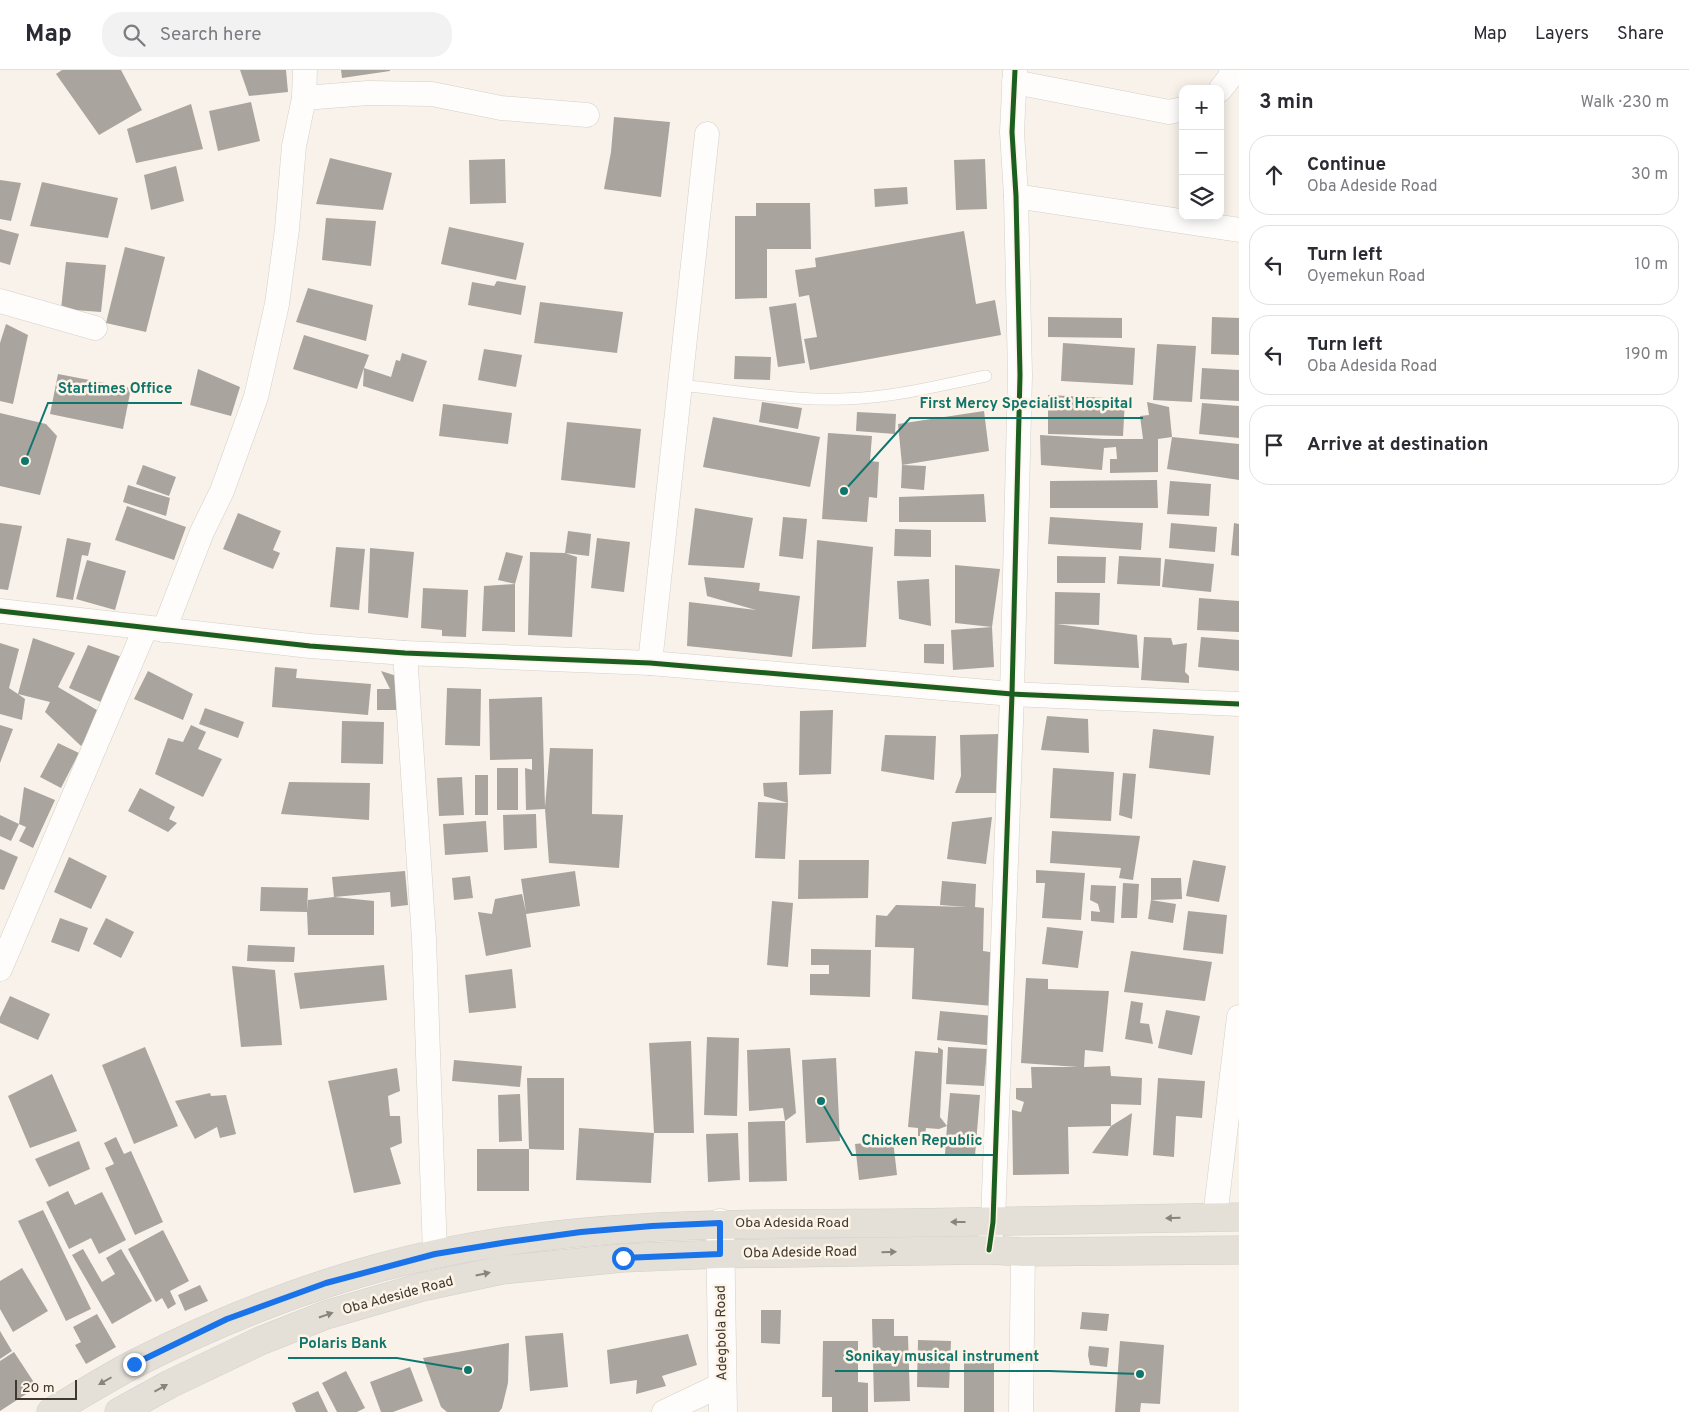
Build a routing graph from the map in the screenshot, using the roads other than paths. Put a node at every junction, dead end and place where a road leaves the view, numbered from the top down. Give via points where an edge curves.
1 (305, 70) edge
2 (1232, 70) edge
3 (1014, 76) edge
4 (1224, 85) edge
5 (304, 98) junction
6 (1179, 110) edge
7 (587, 114) dead end
8 (707, 134) dead end
9 (1016, 196) junction
10 (1239, 230) edge
11 (0, 301) edge
12 (95, 328) dead end
13 (986, 376) dead end
14 (680, 385) junction
15 (0, 611) edge
16 (155, 629) junction
17 (405, 653) junction
18 (650, 663) junction
19 (1012, 694) junction
20 (1239, 704) edge
21 (0, 969) edge
22 (1239, 1017) edge
23 (1227, 1217) edge
24 (993, 1222) junction
25 (720, 1223) junction
26 (989, 1250) junction
27 (1239, 1250) edge
28 (1023, 1252) junction
29 (435, 1254) junction
30 (720, 1254) junction
31 (723, 1384) junction
32 (51, 1412) edge
33 (119, 1412) edge
34 (664, 1412) edge
35 (723, 1412) edge
36 (1022, 1412) edge

1 - 5 street
2 - 4 street
3 - 6 street via 1169,112
3 - 9 street via 1012,132
5 - 7 street via 368,93 432,94 501,108
5 - 16 street via 294,146 277,304 256,397 222,491
8 - 14 street
9 - 10 street
9 - 19 street via 1020,375
11 - 12 street
13 - 14 lane via 893,395 817,400
14 - 18 street
15 - 16 street
16 - 17 street
16 - 21 street
17 - 18 street
17 - 29 street via 424,939
18 - 19 street
19 - 20 street
19 - 24 street
22 - 23 street
23 -> 24 main road, Oba Adesida Road
24 -> 25 main road, Oba Adesida Road
24 - 26 street
25 - 29 main road, Oba Adesida Road via 581,1232
25 - 30 street, Adegbola Road
26 - 28 main road, Oba Adeside Road
30 -> 26 main road, Oba Adeside Road
27 - 28 main road, Oba Adeside Road
28 - 36 street
29 -> 32 main road, Oba Adesida Road via 326,1283 227,1319 134,1364
30 - 31 street, Adegbola Road
33 -> 30 main road, Oba Adeside Road via 260,1341 326,1315 422,1287 502,1270 623,1258
31 - 34 street
31 - 35 street, Adegbola Road

